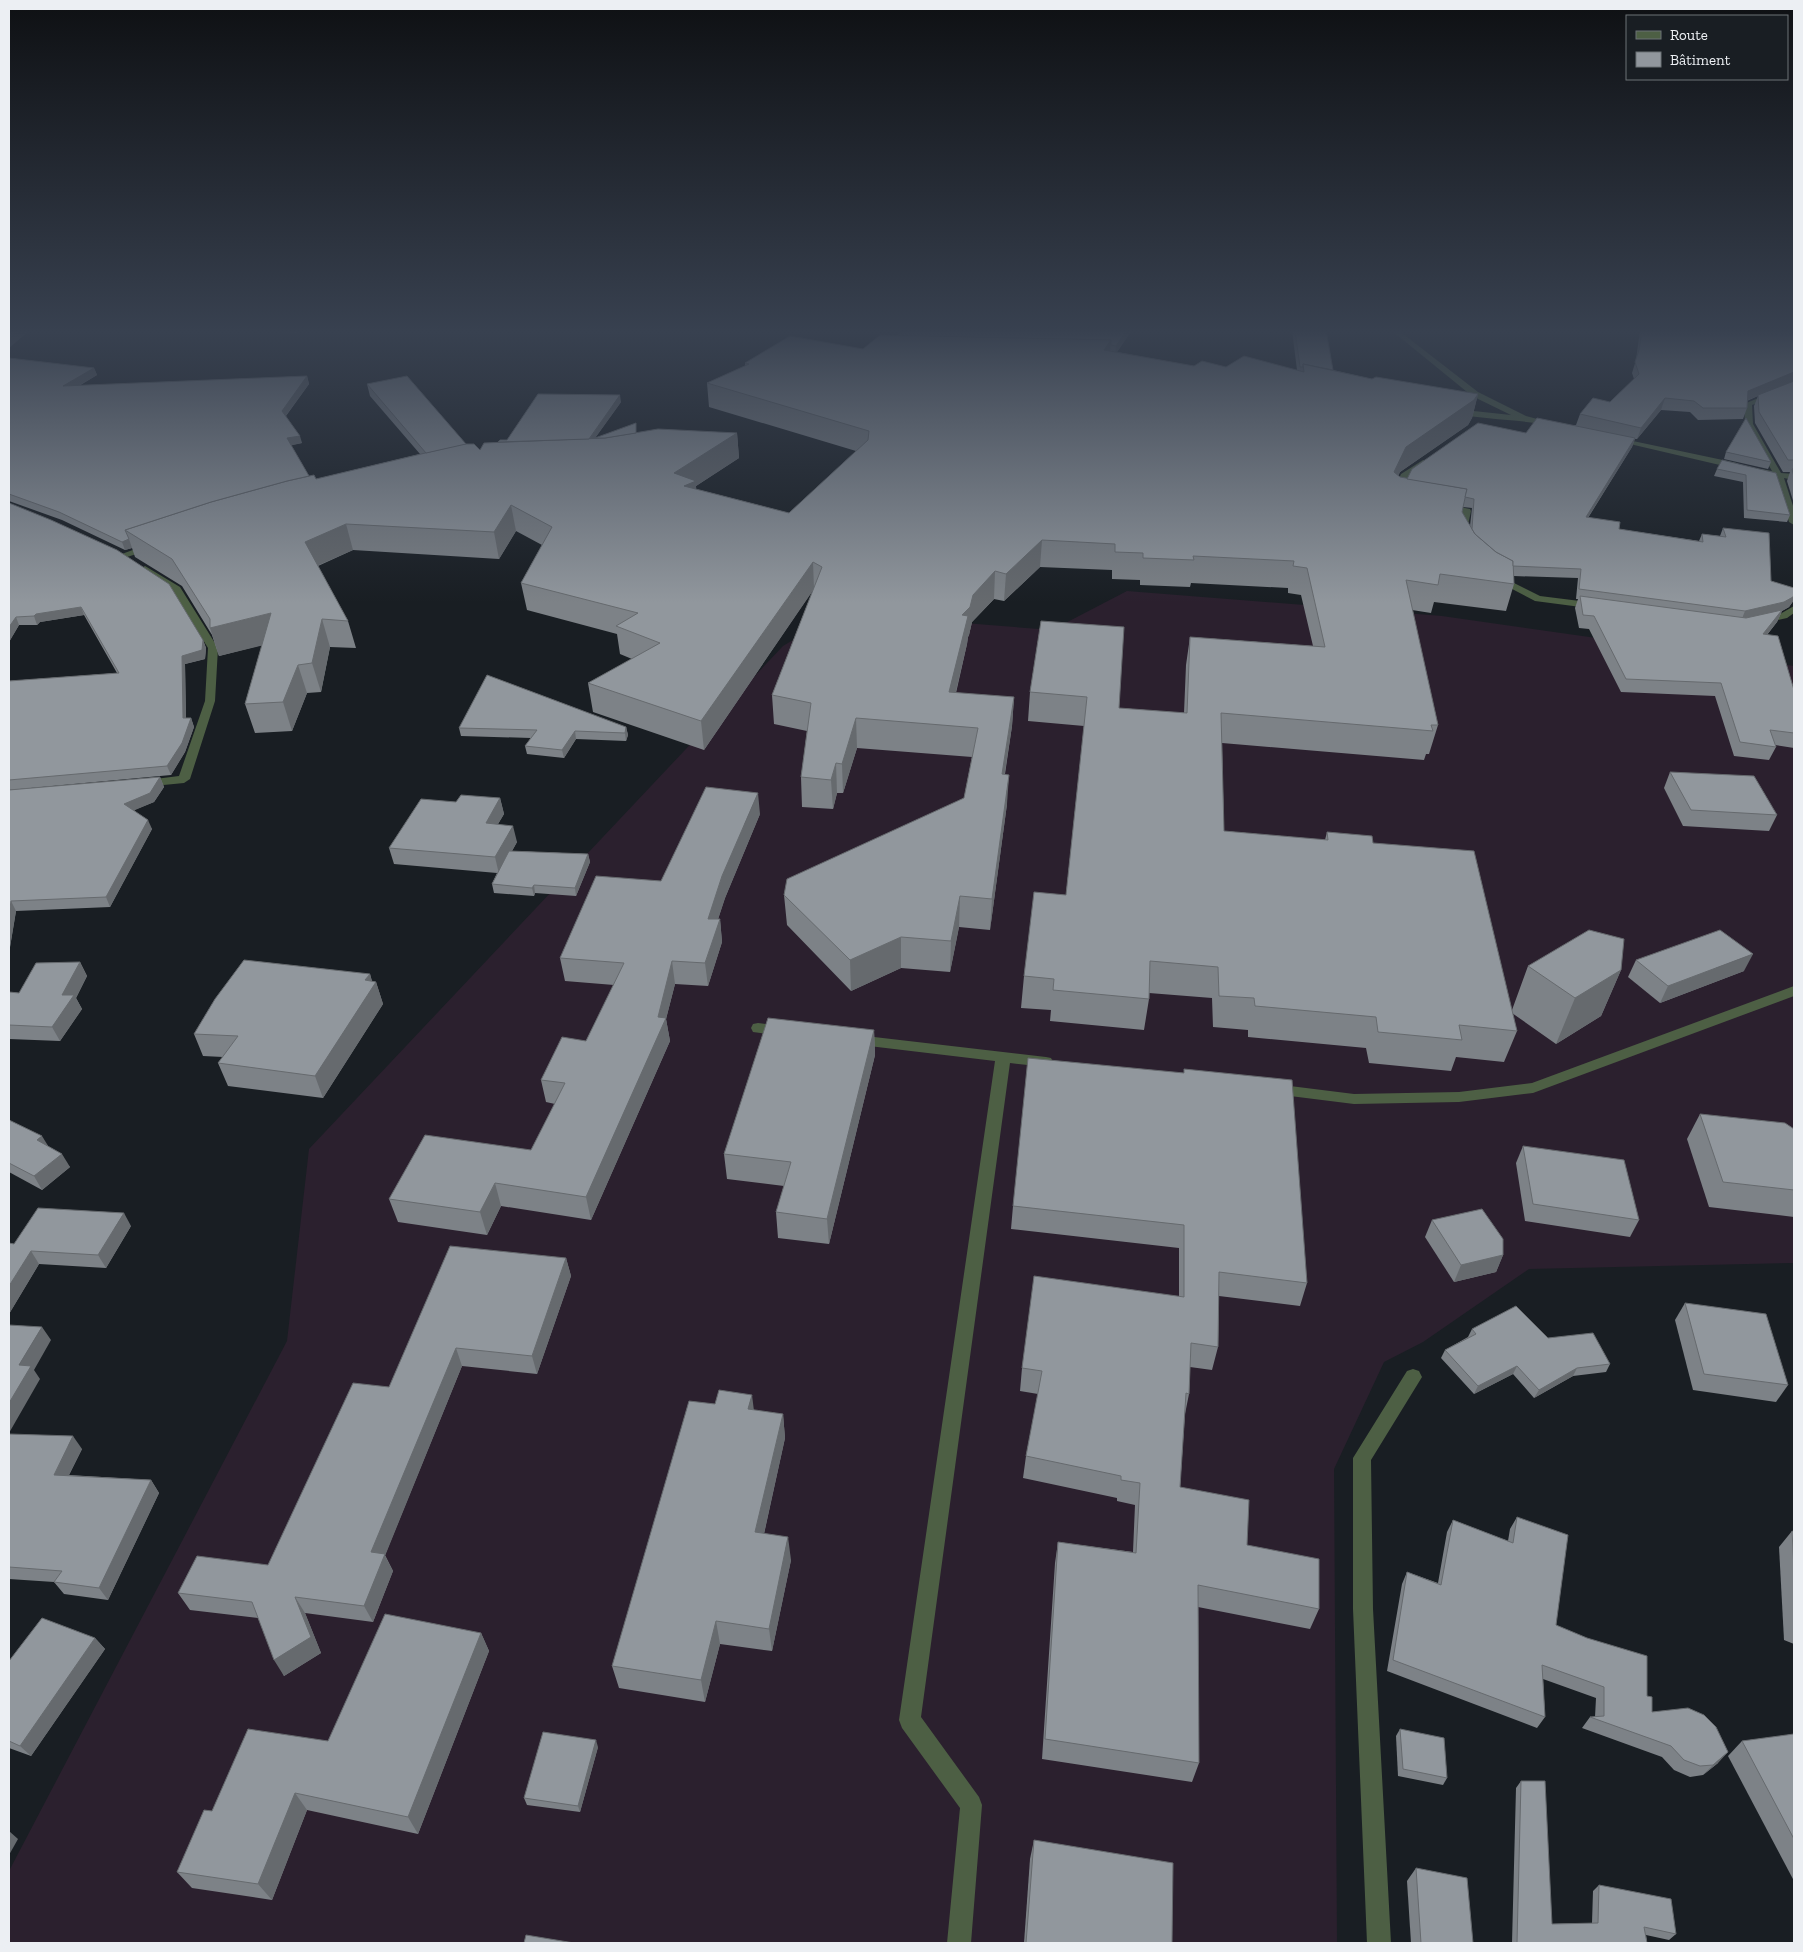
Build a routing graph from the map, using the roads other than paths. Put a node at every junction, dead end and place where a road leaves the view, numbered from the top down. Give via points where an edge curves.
1 (1482, 421) edge
2 (1538, 421) edge
3 (1749, 421) edge
4 (1561, 426) edge
5 (1474, 427) edge
6 (1609, 437) edge
7 (1432, 458) edge
8 (1779, 476) junction
9 (1794, 477) edge
10 (1403, 499) edge
11 (1430, 504) edge
12 (1794, 522) edge
13 (161, 542) edge
14 (1465, 545) edge
15 (1492, 576) edge
16 (1605, 608) edge
17 (1794, 609) edge
18 (1749, 624) edge
19 (135, 784) edge
20 (1794, 991) edge
21 (758, 1028) dead end
22 (797, 1033) edge
23 (846, 1038) edge
24 (1003, 1057) junction
25 (1061, 1064) edge
26 (1256, 1087) edge
27 (1413, 1377) dead end
28 (959, 1943) edge
29 (1379, 1943) edge

1 - 5 street
2 - 4 street
3 - 8 street
6 - 8 street
7 - 10 street via 1404,476 1394,498
8 - 9 street
8 - 12 street
11 - 14 street via 1467,511 1462,539
13 - 19 street via 120,553 177,589 213,648 210,701 184,780
15 - 16 street via 1538,599
17 - 18 street via 1783,616
20 - 26 street via 1532,1088 1459,1097 1354,1099
21 - 22 street
23 - 24 street
24 - 25 street
24 - 28 street via 910,1720 971,1804
27 - 29 street via 1362,1458 1363,1609

